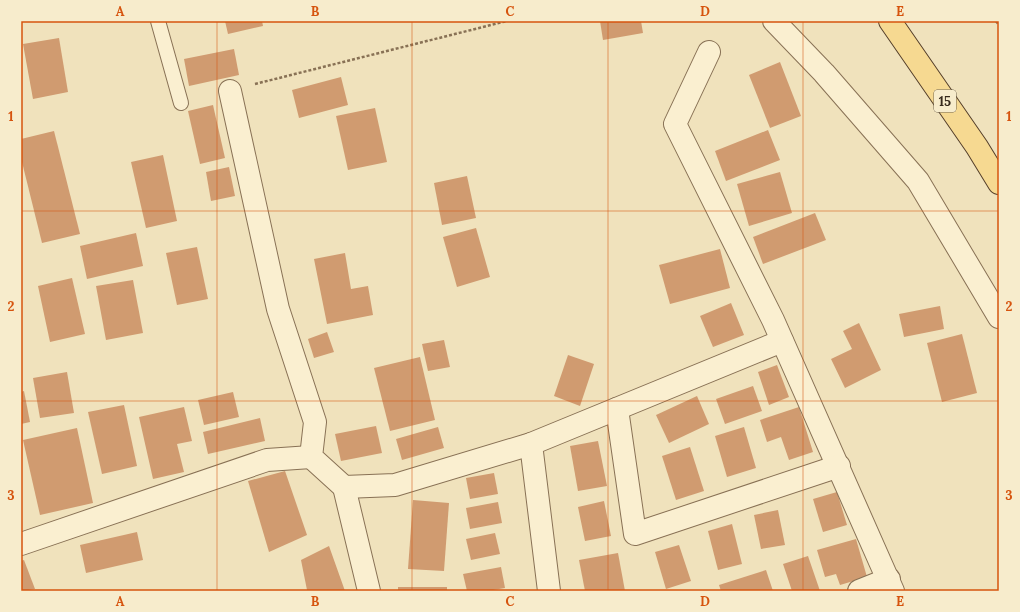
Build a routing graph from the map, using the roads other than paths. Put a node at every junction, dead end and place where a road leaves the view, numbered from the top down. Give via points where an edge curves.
1 (158, 21) edge
2 (774, 21) edge
3 (890, 21) edge
4 (709, 52) dead end
5 (230, 91) road end
6 (181, 103) dead end
7 (999, 183) edge
8 (999, 317) edge
9 (782, 341) junction
10 (617, 409) junction
11 (531, 444) junction
12 (311, 457) junction
13 (839, 466) junction
14 (344, 487) junction
15 (21, 544) edge
16 (891, 585) edge
17 (369, 591) edge
18 (549, 591) edge
19 (858, 591) edge

1 - 6 lane
2 - 8 street via 824,73 918,181
3 - 7 main road, 15
4 - 9 street via 675,124
5 - 12 street via 278,309 314,422
9 - 10 street
9 - 13 street
10 - 11 street
10 - 13 street via 635,534
11 - 14 street via 395,486
11 - 18 street
12 - 14 street
12 - 15 street via 267,460
13 - 16 street
14 - 17 street
16 - 19 street

